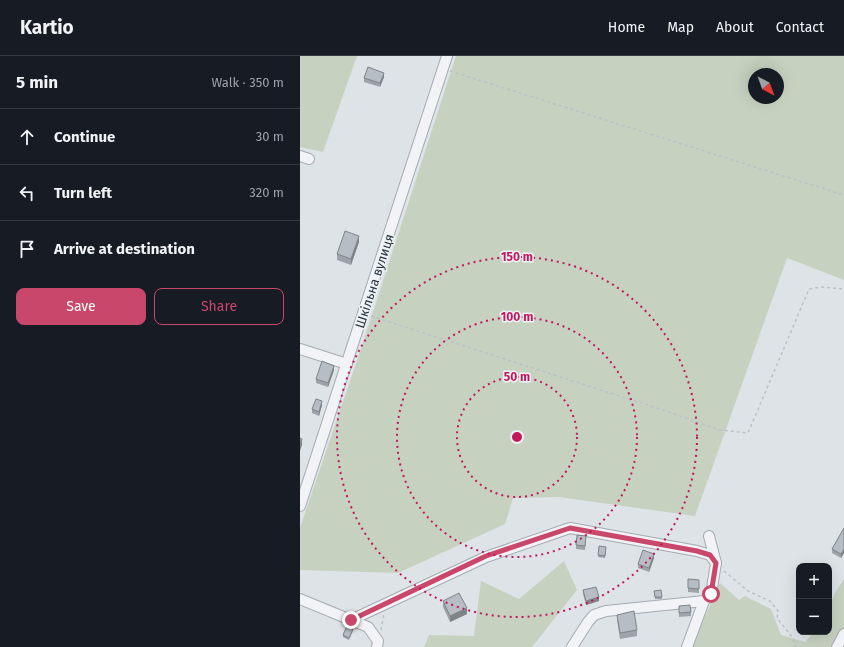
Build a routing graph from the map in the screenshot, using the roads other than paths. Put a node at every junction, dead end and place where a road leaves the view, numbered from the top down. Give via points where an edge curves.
1 (447, 56) edge
2 (300, 349) edge
3 (347, 364) junction
4 (300, 506) edge
5 (709, 536) dead end
6 (716, 563) junction
7 (300, 599) edge
8 (704, 601) junction
9 (351, 620) junction
10 (844, 634) edge
11 (378, 644) edge
12 (572, 647) edge
13 (687, 647) edge
14 (837, 647) edge

1 - 3 street, Шкільна вулиця
2 - 3 street
3 - 4 street, Шкільна вулиця
5 - 6 street
6 - 8 street via 711,594
6 - 9 street via 710,555 697,551 570,528 486,556
7 - 9 street
8 - 12 street via 606,611 594,615
8 - 13 street
9 - 11 street via 368,627
10 - 14 street

